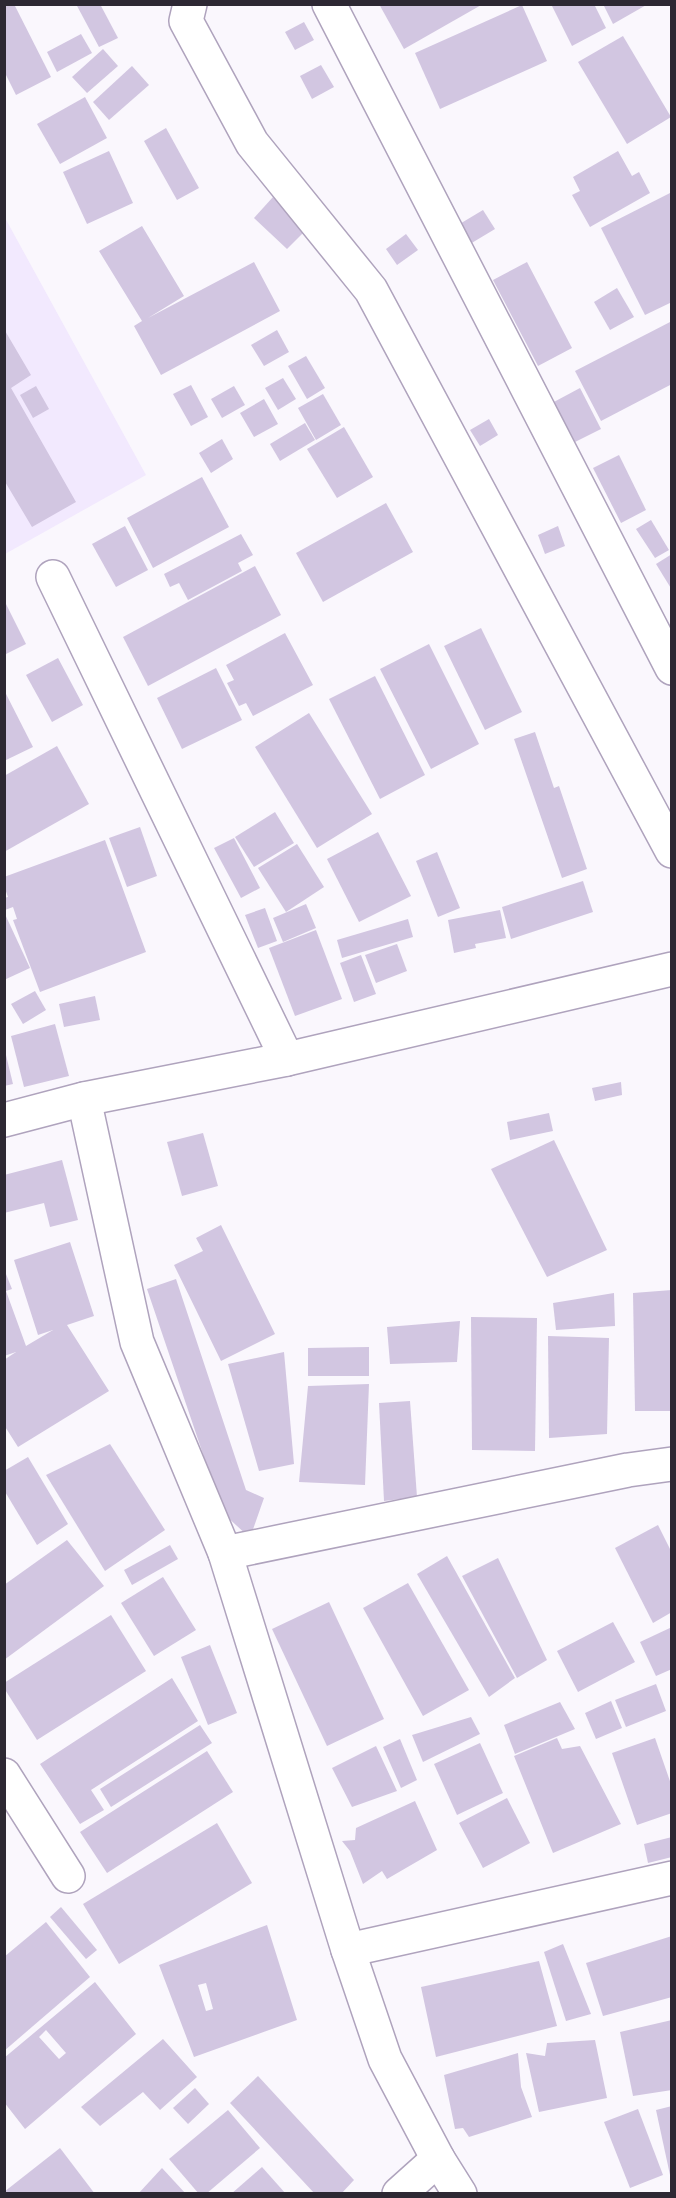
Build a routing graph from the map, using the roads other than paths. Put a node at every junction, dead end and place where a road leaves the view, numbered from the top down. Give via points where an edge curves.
1 (190, 4) edge
2 (328, 4) edge
3 (52, 577) dead end
4 (672, 668) edge
5 (672, 851) edge
6 (672, 969) edge
7 (287, 1059) junction
8 (84, 1099) junction
9 (4, 1120) edge
10 (672, 1464) edge
11 (225, 1553) junction
12 (4, 1776) edge
13 (68, 1876) dead end
14 (672, 1878) edge
15 (348, 1950) junction
16 (438, 2159) junction
17 (399, 2193) edge
18 (459, 2193) edge

1 - 5 street via 186,21 252,143 371,290
2 - 4 street
3 - 7 street
6 - 7 street
7 - 8 street
8 - 9 street
8 - 11 street via 137,1342
10 - 11 street via 616,1472
11 - 15 street
12 - 13 street
14 - 15 street
15 - 16 street via 385,2059
16 - 17 street
16 - 18 street

